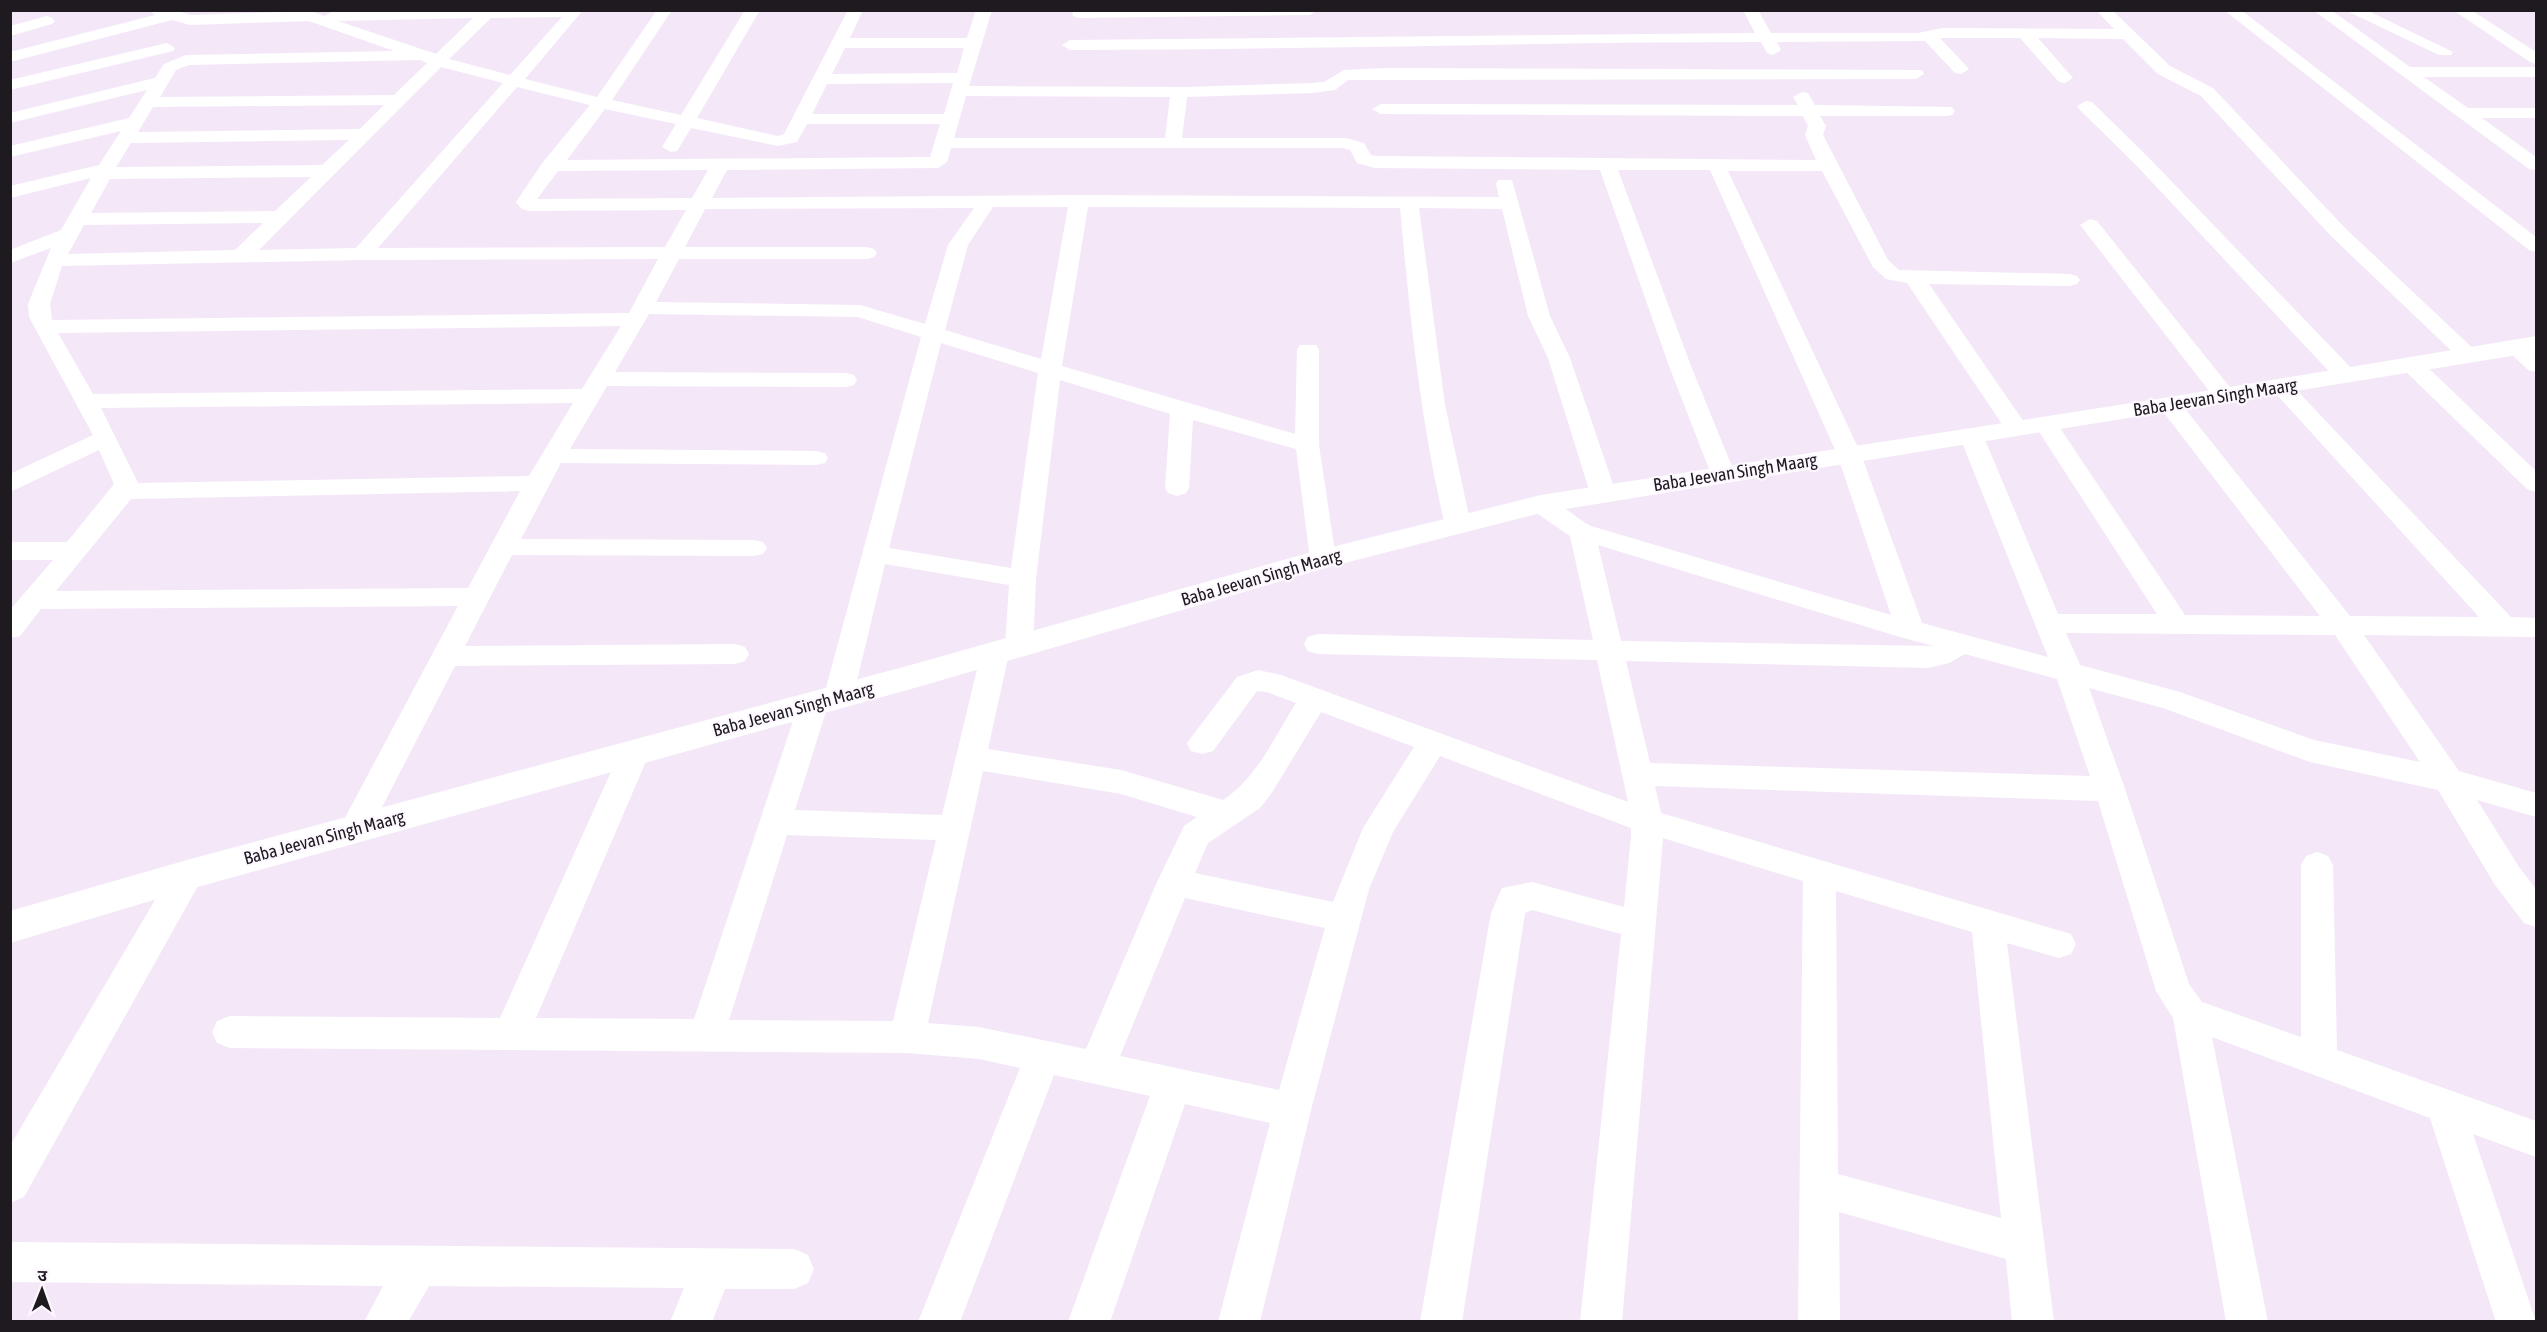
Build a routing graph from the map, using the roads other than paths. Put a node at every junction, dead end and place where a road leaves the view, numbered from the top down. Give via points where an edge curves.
1 (665, 10) edge
2 (753, 10) edge
3 (856, 10) edge
4 (984, 10) edge
5 (1310, 10) edge
6 (1750, 10) edge
7 (2103, 10) edge
8 (2231, 10) edge
9 (2320, 10) edge
10 (2352, 10) edge
11 (2460, 10) edge
12 (575, 11) edge
13 (160, 12) edge
14 (488, 12) edge
15 (1078, 12) edge
16 (253, 14) edge
17 (310, 16) junction
18 (47, 21) dead end
19 (10, 31) edge
20 (2495, 31) junction
21 (231, 32) dead end
22 (2526, 32) dead end
23 (2024, 33) junction
24 (2127, 34) junction
25 (1929, 36) junction
26 (1766, 38) junction
27 (839, 43) junction
28 (974, 43) junction
29 (1070, 45) junction
30 (215, 46) dead end
31 (167, 48) dead end
32 (2445, 52) dead end
33 (10, 57) edge
34 (434, 58) junction
35 (199, 59) junction
36 (2536, 59) edge
37 (1066, 64) dead end
38 (1961, 69) dead end
39 (74, 70) junction
40 (1787, 72) junction
41 (2407, 72) junction
42 (2512, 72) junction
43 (2536, 72) edge
44 (1916, 74) dead end
45 (2065, 78) dead end
46 (820, 79) junction
47 (518, 80) junction
48 (160, 82) junction
49 (961, 84) junction
50 (2536, 84) edge
51 (10, 85) edge
52 (1171, 88) junction
53 (88, 100) junction
54 (399, 100) junction
55 (148, 102) junction
56 (601, 103) junction
57 (2086, 106) dead end
58 (1381, 109) dead end
59 (1809, 110) junction
60 (1946, 111) dead end
61 (2536, 112) edge
62 (2465, 113) junction
63 (10, 118) edge
64 (800, 119) junction
65 (842, 119) junction
66 (951, 119) junction
67 (686, 120) junction
68 (130, 130) junction
69 (364, 134) junction
70 (833, 138) dead end
71 (1173, 142) junction
72 (945, 143) junction
73 (671, 147) dead end
74 (10, 152) edge
75 (2529, 154) edge
76 (938, 162) junction
77 (1500, 164) junction
78 (1607, 164) junction
79 (1716, 164) junction
80 (720, 165) junction
81 (2536, 165) edge
82 (550, 166) junction
83 (1827, 166) junction
84 (105, 171) junction
85 (327, 171) junction
86 (10, 192) edge
87 (1079, 201) junction
88 (1409, 201) junction
89 (924, 202) junction
90 (985, 202) junction
91 (1510, 203) junction
92 (699, 204) junction
93 (281, 217) junction
94 (2090, 225) dead end
95 (72, 227) junction
96 (2536, 246) edge
97 (672, 253) junction
98 (867, 253) dead end
99 (362, 254) junction
100 (241, 256) junction
101 (10, 257) edge
102 (54, 260) junction
103 (1914, 278) junction
104 (2070, 280) dead end
105 (639, 314) junction
106 (44, 327) junction
107 (934, 333) junction
108 (1308, 350) dead end
109 (2530, 352) edge
110 (2469, 355) junction
111 (2411, 364) junction
112 (1049, 369) junction
113 (2345, 375) junction
114 (846, 380) dead end
115 (2280, 386) junction
116 (596, 388) junction
117 (2225, 396) junction
118 (84, 401) junction
119 (2170, 405) junction
120 (1182, 410) junction
121 (2031, 426) junction
122 (1971, 435) junction
123 (106, 438) junction
124 (1307, 445) junction
125 (1849, 454) junction
126 (554, 456) junction
127 (816, 458) dead end
128 (1724, 474) junction
129 (537, 483) junction
130 (10, 484) edge
131 (2536, 484) edge
132 (1177, 488) dead end
133 (124, 491) junction
134 (1603, 493) junction
135 (1540, 504) junction
136 (1458, 525) junction
137 (1582, 532) junction
138 (503, 547) junction
139 (754, 548) dead end
140 (10, 551) edge
141 (76, 551) junction
142 (876, 554) junction
143 (1323, 559) junction
144 (1023, 579) junction
145 (476, 597) junction
146 (35, 600) junction
147 (2176, 622) junction
148 (2048, 624) junction
149 (2343, 626) junction
150 (2504, 627) junction
151 (2536, 627) edge
152 (10, 629) edge
153 (1910, 630) junction
154 (1318, 644) dead end
155 (1961, 644) junction
156 (1007, 650) junction
157 (1609, 650) junction
158 (735, 654) dead end
159 (445, 656) junction
160 (2069, 673) junction
161 (1314, 698) junction
162 (826, 700) junction
163 (1433, 741) junction
164 (1202, 743) dead end
165 (635, 752) junction
166 (971, 759) junction
167 (1638, 774) junction
168 (2448, 780) junction
169 (2110, 789) junction
170 (2536, 805) edge
171 (1227, 814) junction
172 (1646, 821) junction
173 (776, 822) junction
174 (955, 828) junction
175 (355, 829) junction
176 (2317, 865) dead end
177 (1819, 872) junction
178 (187, 875) junction
179 (1173, 882) junction
180 (2536, 913) edge
181 (1343, 918) junction
182 (1988, 923) junction
183 (1638, 925) junction
184 (10, 927) edge
185 (2059, 944) dead end
186 (2190, 1013) junction
187 (230, 1032) dead end
188 (511, 1034) junction
189 (706, 1037) junction
190 (906, 1037) junction
191 (1043, 1056) junction
192 (2319, 1060) junction
193 (1097, 1067) junction
194 (1173, 1084) junction
195 (2444, 1104) junction
196 (1292, 1110) junction
197 (2536, 1139) edge
198 (10, 1184) edge
199 (1819, 1188) junction
200 (2024, 1244) junction
201 (10, 1262) edge
202 (418, 1265) junction
203 (714, 1267) junction
204 (794, 1269) dead end
205 (386, 1322) edge
206 (691, 1322) edge
207 (939, 1322) edge
208 (1089, 1322) edge
209 (1239, 1322) edge
210 (1441, 1322) edge
211 (1601, 1322) edge
212 (1819, 1322) edge
213 (2032, 1322) edge
214 (2247, 1322) edge
215 (2517, 1322) edge

1 - 56 street
2 - 67 street
3 - 27 street
4 - 28 street
5 - 15 street
6 - 26 street
7 - 24 street
8 - 96 street
9 - 41 street
10 - 32 street
11 - 20 street
12 - 14 street
12 - 47 street
13 - 16 street via 190,20
13 - 33 street
14 - 17 street
14 - 34 street
15 - 29 street
16 - 17 street
16 - 21 street
17 - 34 street
18 - 19 street
20 - 22 street
20 - 36 street
23 - 24 street
23 - 25 street
23 - 45 street
24 - 110 street via 2164,70 2206,92 2338,232
25 - 26 street
25 - 38 street
26 - 29 street via 1362,39 1176,51
26 - 40 street
27 - 28 street
27 - 46 street
28 - 49 street
29 - 37 street
30 - 35 street
31 - 39 street
34 - 35 street
34 - 47 street
34 - 54 street
35 - 48 street via 176,62
39 - 51 street
39 - 53 street
40 - 44 street
40 - 52 street via 1386,73 1344,75 1329,86 1313,88
40 - 59 street
41 - 42 street
41 - 62 street
42 - 43 street
42 - 50 street
46 - 49 street
46 - 64 street
47 - 56 street
47 - 99 street
48 - 53 street
48 - 55 street
49 - 52 street
49 - 66 street
52 - 71 street
53 - 63 street
54 - 55 street
54 - 69 street
55 - 68 street
56 - 67 street
56 - 82 street
57 - 113 street
58 - 59 street
59 - 60 street
59 - 83 street via 1817,126 1815,140
61 - 62 street
62 - 75 street
64 - 65 street
64 - 67 street via 791,138 778,141
65 - 66 street
65 - 70 street
66 - 72 street
67 - 73 street
68 - 69 street
68 - 74 street
68 - 84 street
69 - 85 street
71 - 72 street
71 - 77 street via 1346,143 1358,147 1364,159 1376,162
72 - 76 street
75 - 81 street
76 - 80 street
76 - 89 street
77 - 78 street
77 - 91 street
78 - 79 street
78 - 128 street via 1680,366
79 - 83 street
79 - 125 street
80 - 82 street
80 - 92 street
82 - 92 street via 526,202 529,205
83 - 103 street via 1884,269 1893,275
84 - 85 street
84 - 86 street
84 - 95 street
85 - 93 street
87 - 88 street
87 - 90 street
87 - 112 street
88 - 91 street
88 - 136 street via 1437,429
89 - 90 street
89 - 92 street
90 - 107 street via 961,237
91 - 134 street via 1539,315 1557,352
92 - 97 street
93 - 95 street
93 - 100 street
94 - 117 street
95 - 101 street
95 - 102 street
97 - 98 street
97 - 99 street
97 - 105 street
99 - 100 street
100 - 102 street
102 - 106 street via 39,304
103 - 104 street
103 - 121 street
105 - 106 street
105 - 107 street via 842,309 877,315
105 - 116 street
106 - 118 street
107 - 112 street
107 - 142 street
108 - 124 street
109 - 110 street, Baba Jeevan Singh Maarg
110 - 111 street, Baba Jeevan Singh Maarg
111 - 113 street, Baba Jeevan Singh Maarg
111 - 131 street
112 - 120 street
112 - 144 street
113 - 115 street, Baba Jeevan Singh Maarg
114 - 116 street
115 - 117 street, Baba Jeevan Singh Maarg
115 - 150 street
116 - 118 street
116 - 126 street
117 - 119 street, Baba Jeevan Singh Maarg
118 - 123 street
119 - 121 street, Baba Jeevan Singh Maarg
119 - 149 street
120 - 124 street
120 - 132 street
121 - 122 street, Baba Jeevan Singh Maarg
121 - 147 street
122 - 125 street, Baba Jeevan Singh Maarg
122 - 148 street
123 - 130 street
123 - 133 street via 126,484
124 - 143 street
125 - 128 street, Baba Jeevan Singh Maarg
125 - 153 street
126 - 127 street
126 - 129 street
128 - 134 street, Baba Jeevan Singh Maarg
129 - 133 street
129 - 138 street
133 - 141 street
134 - 135 street, Baba Jeevan Singh Maarg
135 - 136 street, Baba Jeevan Singh Maarg
135 - 137 street
136 - 143 street, Baba Jeevan Singh Maarg
137 - 153 street
137 - 157 street
138 - 139 street
138 - 145 street
140 - 141 street
141 - 146 street
142 - 144 street
142 - 162 street
143 - 156 street, Baba Jeevan Singh Maarg
144 - 156 street
145 - 146 street
145 - 159 street
146 - 152 street
147 - 148 street
147 - 149 street
148 - 160 street
149 - 150 street
149 - 168 street
150 - 151 street
153 - 155 street
154 - 157 street
155 - 157 street via 1928,658
155 - 160 street
156 - 162 street, Baba Jeevan Singh Maarg
156 - 166 street
157 - 167 street
158 - 159 street
159 - 175 street
160 - 168 street via 2170,699 2321,754
160 - 169 street
161 - 163 street
161 - 164 street via 1271,682 1258,680 1247,684
161 - 171 street via 1260,786
162 - 165 street, Baba Jeevan Singh Maarg
162 - 173 street
163 - 172 street
163 - 181 street via 1379,828
165 - 175 street, Baba Jeevan Singh Maarg
165 - 188 street
166 - 171 street via 1121,782
166 - 174 street
167 - 169 street
167 - 172 street
168 - 170 street
168 - 180 street via 2507,876
169 - 186 street via 2174,991
171 - 179 street via 1195,835
172 - 177 street
172 - 183 street
173 - 174 street
173 - 189 street
174 - 190 street
175 - 178 street, Baba Jeevan Singh Maarg
176 - 192 street
177 - 182 street
177 - 199 street
178 - 184 street, Baba Jeevan Singh Maarg
178 - 198 street
179 - 181 street
179 - 193 street
181 - 196 street
182 - 185 street
182 - 200 street
183 - 210 street via 1532,896 1514,898 1508,913
183 - 211 street
186 - 192 street
186 - 214 street
187 - 188 street
188 - 189 street
189 - 190 street
190 - 191 street via 979,1043
191 - 193 street
191 - 207 street
192 - 195 street
193 - 194 street
194 - 196 street
194 - 208 street
195 - 197 street
195 - 215 street
196 - 209 street
199 - 200 street
199 - 212 street
200 - 213 street
201 - 202 street
202 - 203 street
202 - 205 street
203 - 204 street
203 - 206 street

